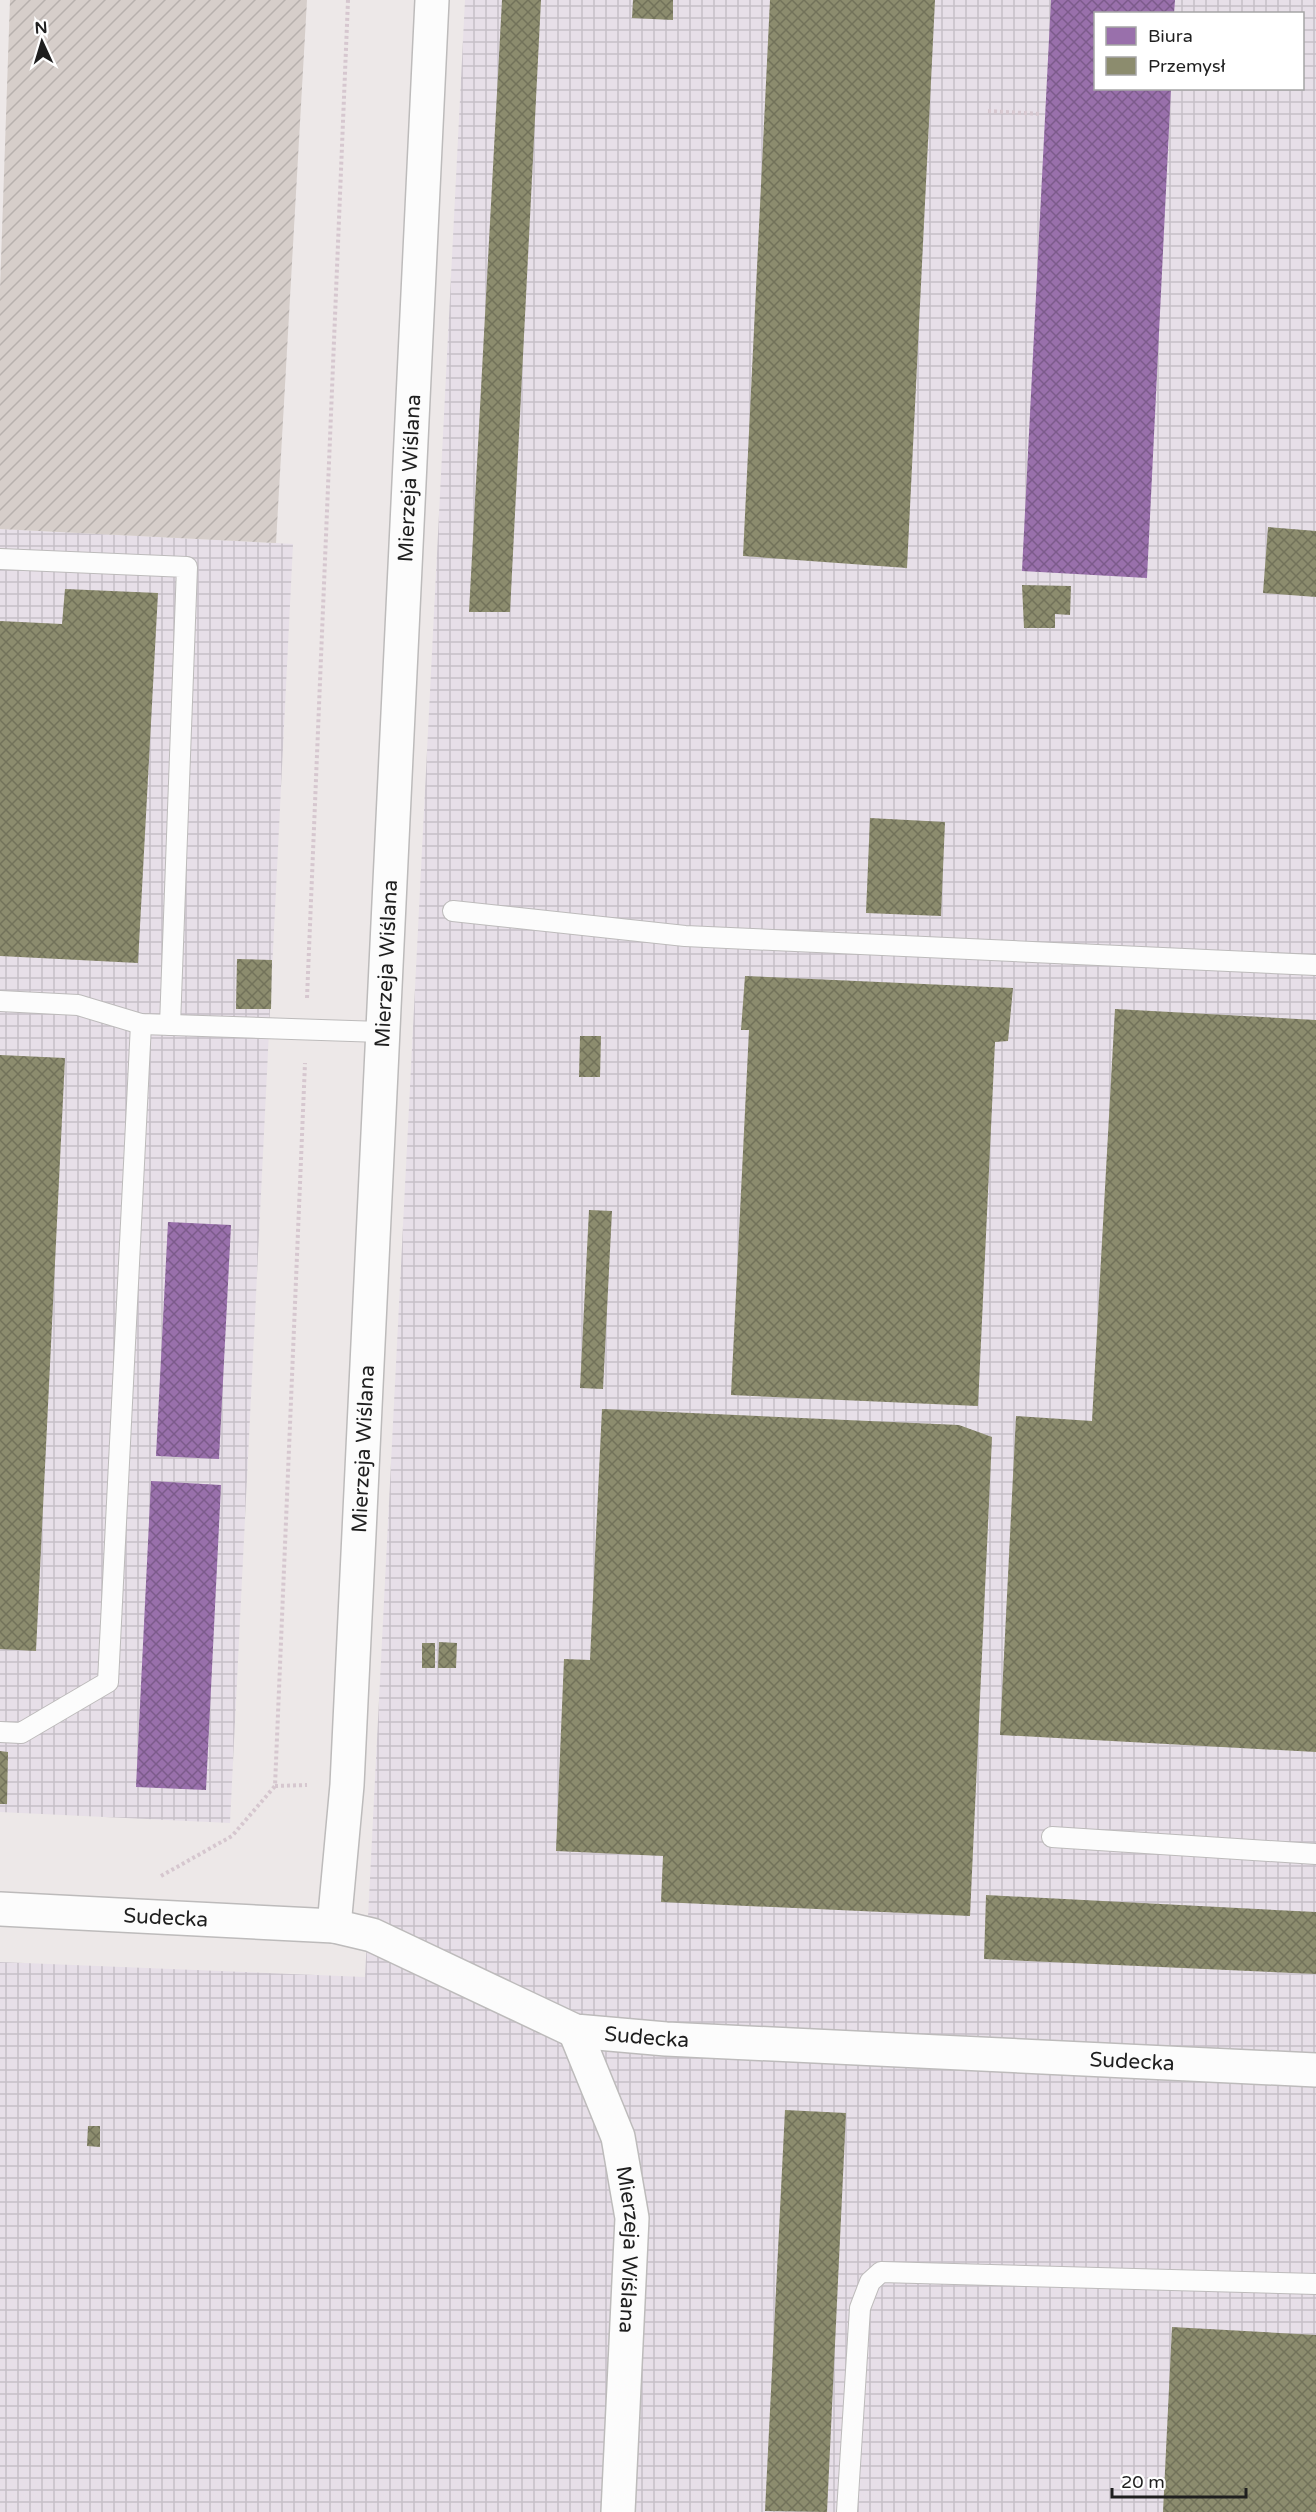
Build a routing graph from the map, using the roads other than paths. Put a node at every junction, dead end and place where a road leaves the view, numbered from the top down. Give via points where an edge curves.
1 (432, 0) edge
2 (0, 559) edge
3 (453, 911) dead end
4 (1316, 965) edge
5 (0, 1001) edge
6 (141, 1024) junction
7 (170, 1025) junction
8 (381, 1032) junction
9 (0, 1732) edge
10 (1052, 1837) dead end
11 (1316, 1854) edge
12 (0, 1909) edge
13 (334, 1926) junction
14 (575, 2031) junction
15 (1316, 2070) edge
16 (1316, 2284) edge
17 (618, 2512) edge
18 (847, 2512) edge

1 - 8 street, Mierzeja Wiślana
2 - 7 lane via 187,567
3 - 4 lane via 685,936
5 - 6 lane via 78,1005
6 - 7 lane
6 - 9 lane via 108,1682 21,1733
7 - 8 lane
8 - 13 street, Mierzeja Wiślana via 347,1785
10 - 11 lane
12 - 13 street, Sudecka
13 - 14 street, Sudecka via 372,1935
14 - 15 street, Sudecka via 666,2039
14 - 17 street, Mierzeja Wiślana via 618,2137 632,2218
16 - 18 lane via 881,2272 870,2282 860,2308

